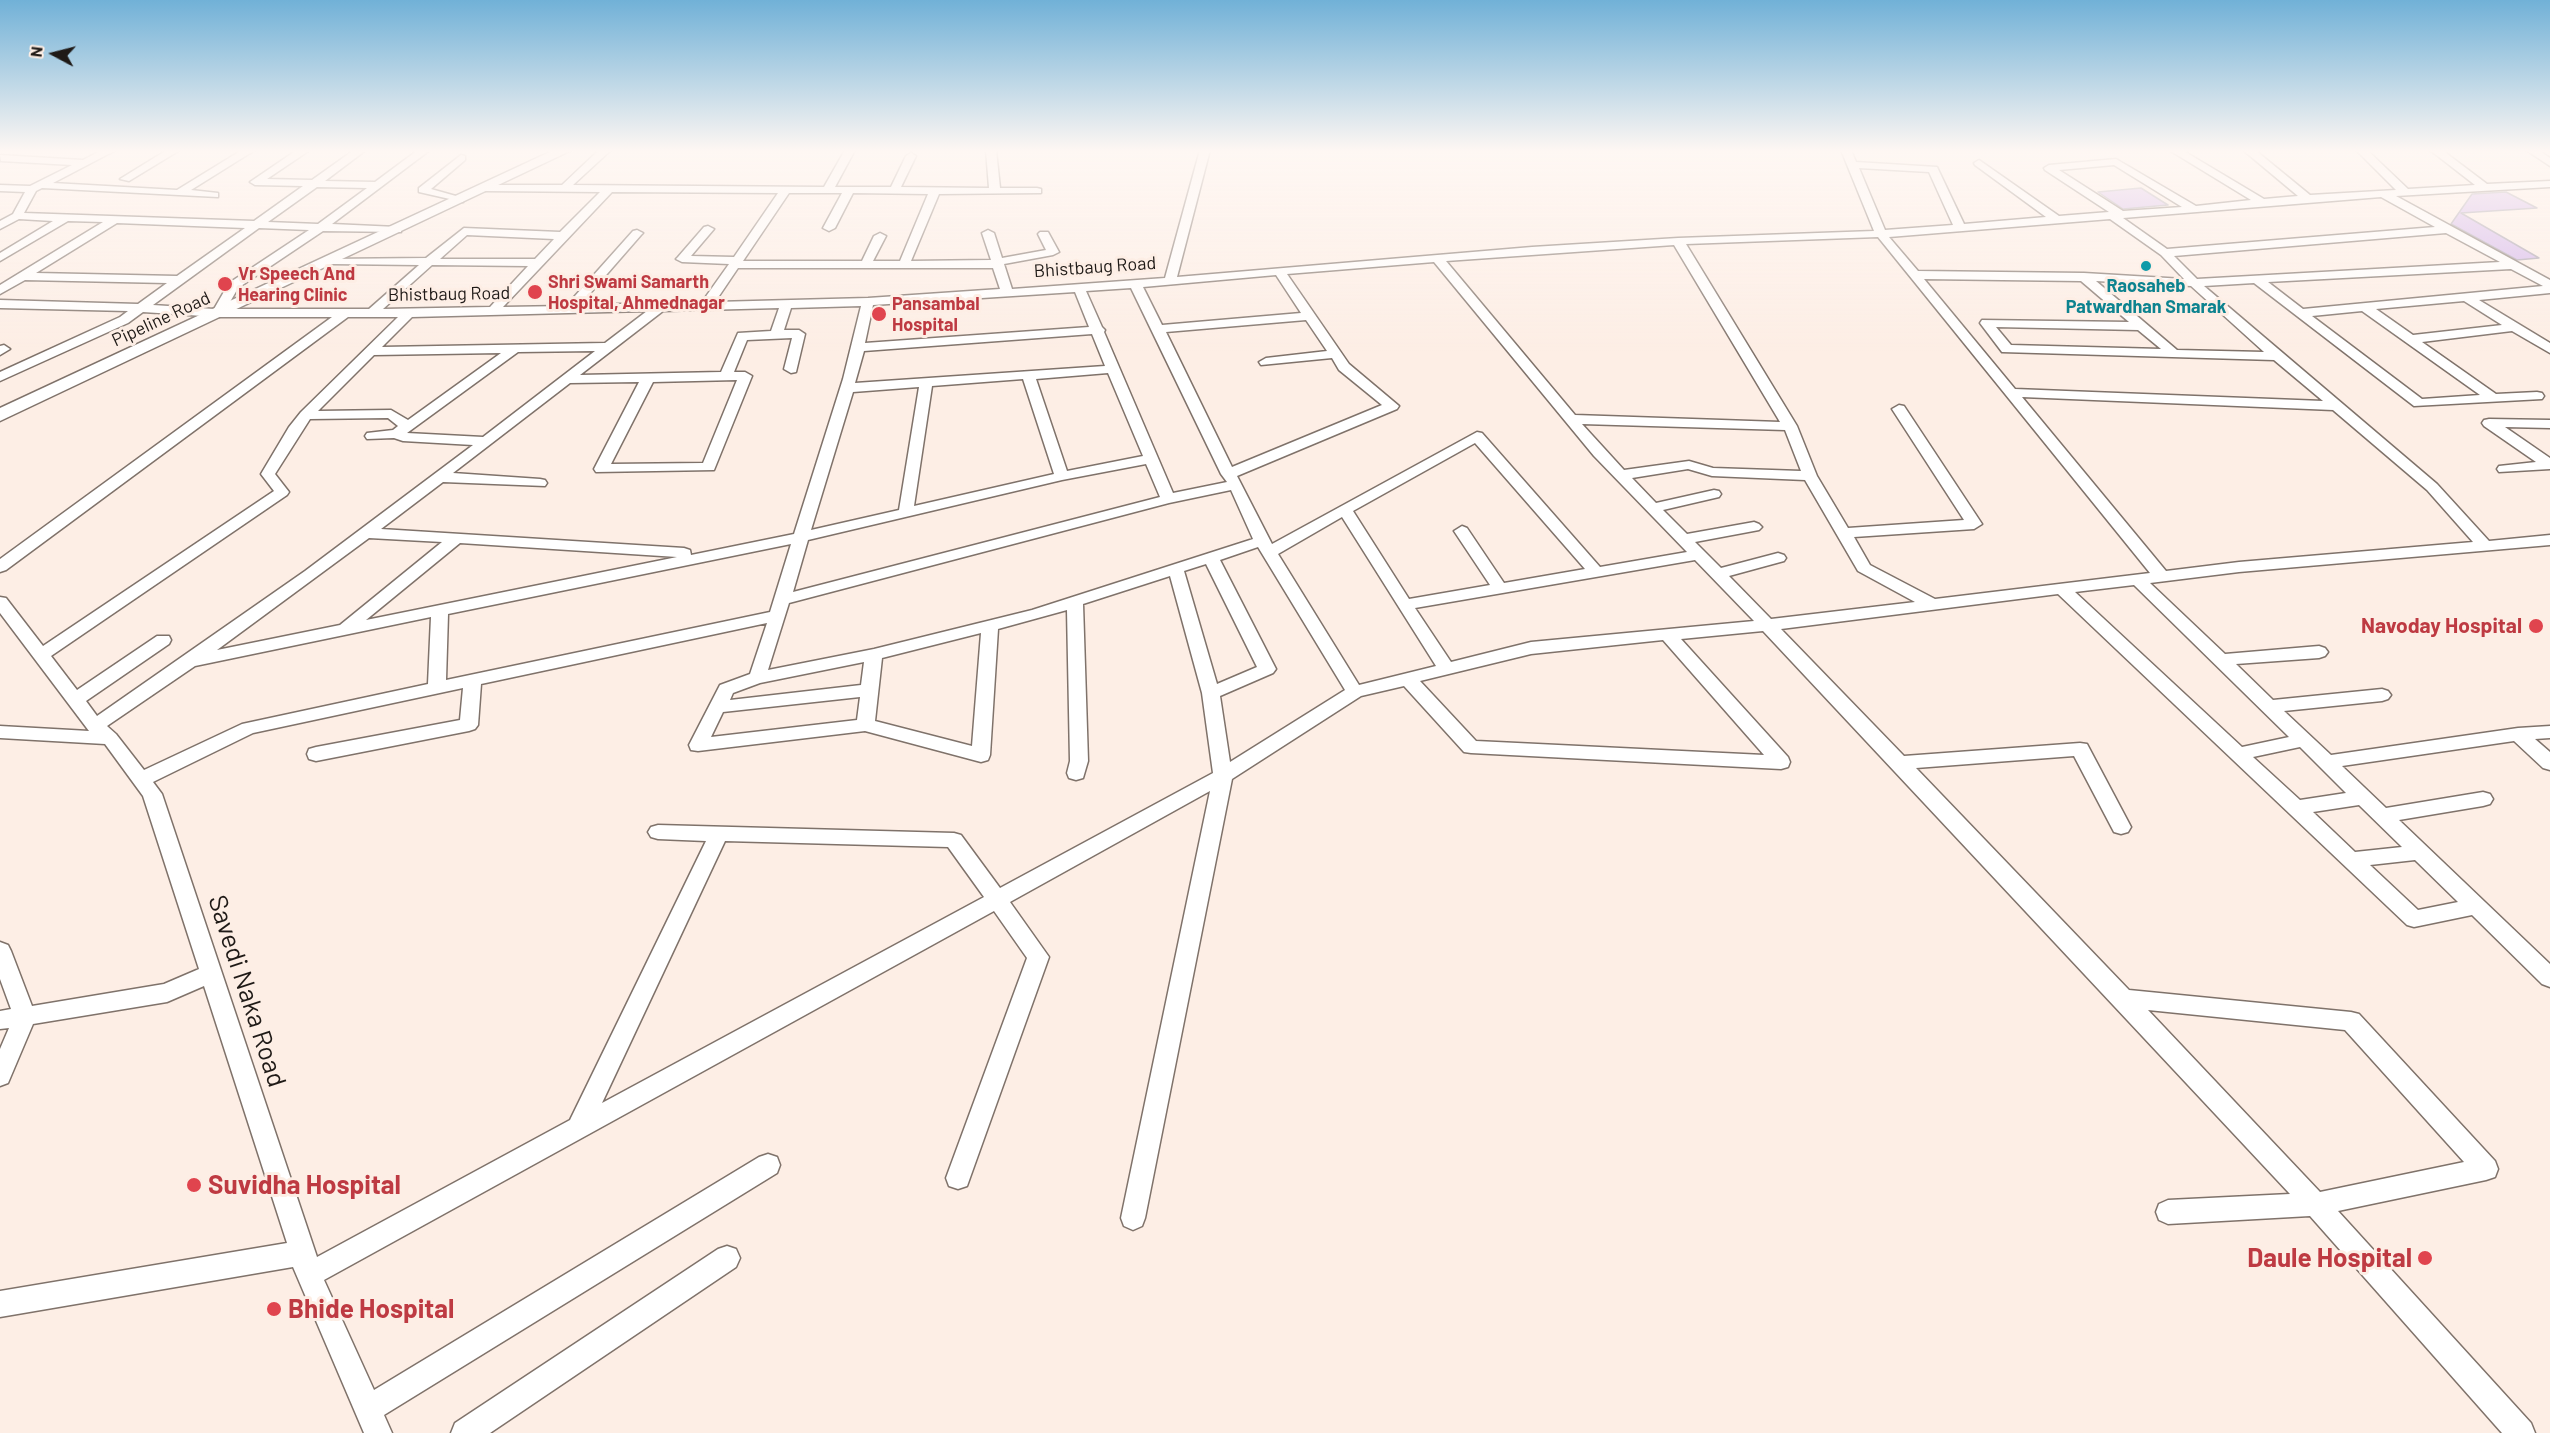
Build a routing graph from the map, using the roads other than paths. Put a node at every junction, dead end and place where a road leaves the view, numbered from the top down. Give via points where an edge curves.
1 (16, 217) edge
2 (39, 217) edge
3 (266, 217) edge
4 (335, 217) edge
5 (424, 217) edge
6 (582, 217) edge
7 (767, 217) edge
8 (835, 217) edge
9 (923, 217) edge
10 (1187, 217) edge
11 (1874, 217) edge
12 (1955, 217) edge
13 (2053, 217) edge
14 (2095, 217) edge
15 (2119, 217) edge
16 (2426, 217) edge
17 (67, 218) junction
18 (116, 219) junction
19 (2057, 220) junction
20 (256, 224) junction
21 (0, 226) edge
22 (321, 227) junction
23 (1960, 227) junction
24 (829, 228) dead end
25 (708, 229) dead end
26 (2448, 229) junction
27 (397, 230) junction
28 (637, 233) dead end
29 (988, 233) dead end
30 (1044, 234) dead end
31 (1881, 234) junction
32 (563, 236) junction
33 (880, 236) dead end
34 (1678, 242) junction
35 (2164, 253) junction
36 (0, 258) edge
37 (1438, 259) junction
38 (332, 261) junction
39 (430, 262) junction
40 (538, 263) junction
41 (736, 263) junction
42 (998, 263) junction
43 (866, 264) junction
44 (904, 264) junction
45 (2513, 265) junction
46 (1279, 271) junction
47 (1915, 275) junction
48 (24, 276) junction
49 (2084, 277) junction
50 (180, 280) junction
51 (1170, 280) junction
52 (2257, 280) junction
53 (2194, 283) junction
54 (2547, 283) edge
55 (1135, 284) junction
56 (1079, 288) junction
57 (0, 290) edge
58 (1007, 292) junction
59 (2466, 297) junction
60 (868, 302) junction
61 (0, 304) edge
62 (786, 304) junction
63 (706, 306) junction
64 (660, 307) junction
65 (2365, 307) junction
66 (141, 308) junction
67 (570, 309) junction
68 (493, 311) junction
69 (218, 313) junction
70 (372, 313) junction
71 (409, 313) junction
72 (2301, 313) junction
73 (345, 314) junction
74 (1307, 316) junction
75 (2141, 326) junction
76 (2514, 327) junction
77 (1159, 329) junction
78 (1099, 330) junction
79 (776, 334) junction
80 (2411, 339) junction
81 (608, 347) junction
82 (859, 347) junction
83 (514, 348) junction
84 (2550, 349) edge
85 (373, 351) junction
86 (2173, 353) junction
87 (1334, 354) junction
88 (2278, 356) junction
89 (1266, 362) dead end
90 (791, 369) dead end
91 (1114, 369) junction
92 (1028, 374) junction
93 (726, 376) junction
94 (0, 377) edge
95 (648, 378) junction
96 (567, 379) junction
97 (926, 382) junction
98 (847, 388) junction
99 (2011, 393) junction
100 (2537, 396) dead end
101 (2494, 399) junction
102 (2338, 406) junction
103 (1899, 409) dead end
104 (0, 415) edge
105 (306, 415) junction
106 (1571, 419) junction
107 (2550, 424) edge
108 (1790, 426) junction
109 (402, 431) junction
110 (372, 436) dead end
111 (487, 441) junction
112 (1151, 459) junction
113 (2504, 469) dead end
114 (1621, 475) junction
115 (1062, 476) junction
116 (1810, 476) junction
117 (440, 477) junction
118 (1232, 480) junction
119 (540, 483) dead end
120 (1714, 494) dead end
121 (1168, 499) junction
122 (1652, 508) junction
123 (1345, 510) junction
124 (906, 512) junction
125 (1754, 527) dead end
126 (1462, 531) dead end
127 (368, 533) junction
128 (1844, 533) junction
129 (801, 537) junction
130 (456, 539) junction
131 (1683, 539) junction
132 (2550, 540) edge
133 (2485, 546) junction
134 (1265, 547) junction
135 (709, 555) junction
136 (1698, 555) junction
137 (1211, 558) junction
138 (1778, 558) dead end
139 (0, 567) edge
140 (1176, 570) junction
141 (1597, 573) junction
142 (1717, 574) junction
143 (2161, 576) junction
144 (2137, 579) junction
145 (2061, 588) junction
146 (1500, 589) junction
147 (0, 602) edge
148 (1075, 602) junction
149 (1932, 604) junction
150 (1404, 605) junction
151 (781, 608) junction
152 (440, 610) junction
153 (1766, 624) junction
154 (990, 626) junction
155 (344, 629) junction
156 (1667, 634) junction
157 (163, 640) dead end
158 (2319, 652) dead end
159 (41, 655) junction
160 (873, 655) junction
161 (195, 660) junction
162 (2221, 660) junction
163 (1447, 669) junction
164 (757, 678) junction
165 (1408, 679) junction
166 (472, 681) junction
167 (437, 688) junction
168 (871, 690) junction
169 (1355, 692) junction
170 (1211, 693) junction
171 (2382, 696) dead end
172 (75, 700) junction
173 (2269, 706) junction
174 (717, 707) junction
175 (865, 725) junction
176 (102, 732) junction
177 (2550, 732) edge
178 (2518, 734) junction
179 (4, 736) edge
180 (2304, 740) junction
181 (316, 754) dead end
182 (2238, 754) junction
183 (2327, 762) junction
184 (1899, 763) junction
185 (2550, 763) edge
186 (1076, 774) dead end
187 (1222, 776) junction
188 (141, 780) junction
189 (2363, 797) junction
190 (2483, 799) dead end
191 (2296, 808) junction
192 (2383, 816) junction
193 (2121, 827) dead end
194 (658, 832) dead end
195 (718, 834) junction
196 (2420, 852) junction
197 (2352, 860) junction
198 (997, 901) junction
199 (2476, 906) junction
200 (0, 951) edge
201 (211, 974) junction
202 (2550, 978) edge
203 (2121, 998) junction
204 (25, 1016) junction
205 (0, 1020) edge
206 (0, 1076) edge
207 (579, 1126) junction
208 (768, 1165) dead end
209 (958, 1178) dead end
210 (2318, 1204) junction
211 (2168, 1212) dead end
212 (1133, 1218) dead end
213 (727, 1258) dead end
214 (306, 1264) junction
215 (0, 1304) edge
216 (368, 1409) junction
217 (378, 1433) edge
218 (465, 1433) edge
219 (2522, 1433) edge

1 - 21 street
2 - 17 street
3 - 20 street
4 - 22 street
5 - 27 main road, Pipeline Road
6 - 32 street
7 - 41 street
8 - 24 street
9 - 44 street
10 - 51 street
11 - 31 street
12 - 23 street
13 - 19 street
14 - 19 street, Bhistbaug Road
15 - 35 street
16 - 26 street
17 - 18 street
17 - 36 street
18 - 20 street
18 - 48 street
19 - 23 street, Bhistbaug Road
20 - 22 street
20 - 50 street
22 - 27 street
22 - 69 street via 233,286
23 - 31 street, Bhistbaug Road
25 - 41 street via 682,259
26 - 35 street
26 - 45 street
27 - 38 main road, Pipeline Road
28 - 67 street
29 - 42 street
30 - 42 street via 1053,252
31 - 34 street, Bhistbaug Road
31 - 47 street
32 - 39 street via 464,231
32 - 40 street
33 - 43 street
34 - 37 street, Bhistbaug Road
34 - 108 street
35 - 53 street
37 - 46 street, Bhistbaug Road
37 - 106 street
38 - 39 street
38 - 69 main road, Pipeline Road
39 - 40 street
39 - 70 street
40 - 68 street
41 - 43 street
41 - 63 street
42 - 44 street
42 - 58 street
43 - 44 street
45 - 52 street
45 - 54 street
46 - 51 street, Bhistbaug Road
46 - 74 street
47 - 49 street
47 - 99 street
48 - 50 street
48 - 57 street
49 - 53 street
49 - 75 street
50 - 66 street
51 - 55 street, Bhistbaug Road
52 - 53 street
52 - 72 street
53 - 88 street
54 - 59 street
55 - 56 street, Bhistbaug Road
55 - 77 street
56 - 58 street, Bhistbaug Road
56 - 78 street
58 - 60 street, Bhistbaug Road
59 - 65 street
59 - 76 street
60 - 62 street, Bhistbaug Road
60 - 82 street
61 - 66 street, Bhistbaug Road
62 - 63 street, Bhistbaug Road
62 - 79 street
63 - 64 street, Bhistbaug Road
64 - 67 street, Bhistbaug Road
64 - 81 street
65 - 72 street
65 - 80 street
66 - 69 street, Bhistbaug Road
66 - 94 street via 124,320
67 - 68 street, Bhistbaug Road
68 - 71 street, Bhistbaug Road
69 - 73 street, Bhistbaug Road
69 - 104 main road, Pipeline Road
70 - 71 street, Bhistbaug Road
70 - 73 street, Bhistbaug Road
71 - 85 street
72 - 101 street via 2419,404
73 - 139 street
74 - 77 street
74 - 87 street
75 - 86 street
75 - 86 street via 1986,323 2007,349
76 - 80 street
76 - 84 street
77 - 118 street
78 - 82 street
78 - 91 street
79 - 90 street via 799,334
79 - 93 street via 742,336
80 - 101 street
81 - 83 street
81 - 96 street
82 - 98 street
83 - 85 street
83 - 109 street
85 - 105 street
86 - 88 street
87 - 89 street
87 - 118 street via 1344,367 1392,406
88 - 102 street
91 - 92 street
91 - 112 street
92 - 97 street
92 - 115 street
93 - 95 street
93 - 95 street via 745,376 709,467 601,469
95 - 96 street
96 - 111 street
97 - 98 street
97 - 124 street
98 - 129 street
99 - 102 street
99 - 143 street
100 - 101 street
102 - 133 street via 2432,488
103 - 128 street via 1974,524
105 - 109 street via 391,414
105 - 159 street via 268,474 282,492
106 - 108 street
106 - 114 street
107 - 113 street via 2489,423 2550,465
108 - 116 street
109 - 110 street
109 - 111 street via 403,437
111 - 117 street
112 - 115 street
112 - 121 street
114 - 116 street via 1689,465 1712,472
114 - 122 street
115 - 124 street
116 - 128 street
117 - 119 street
117 - 127 street
118 - 121 street
118 - 134 street
120 - 122 street
121 - 151 street
122 - 131 street
123 - 134 street
123 - 141 street via 1477,436
123 - 150 street
124 - 129 street
125 - 131 street
126 - 146 street
127 - 130 street
127 - 161 street
128 - 149 street via 1864,568
129 - 135 street
129 - 151 street
130 - 135 street
130 - 155 street
131 - 136 street
132 - 133 street
133 - 143 street
134 - 137 street
134 - 169 street
135 - 152 street
136 - 141 street
136 - 142 street
137 - 140 street
137 - 170 street via 1267,669
138 - 142 street
140 - 148 street
140 - 170 street
141 - 146 street
142 - 153 street
143 - 144 street
144 - 145 street
144 - 162 street
145 - 149 street
145 - 182 street
146 - 150 street
147 - 159 street, Savedi Naka Road
148 - 154 street
148 - 186 street via 1079,761
149 - 153 street
150 - 163 street
151 - 164 street
151 - 166 street
152 - 155 street
152 - 167 street
153 - 156 street
153 - 184 street
154 - 160 street
154 - 175 street via 981,755
155 - 161 street
156 - 163 street via 1531,648
156 - 165 street via 1781,762 1472,747
157 - 172 street
158 - 162 street
159 - 172 street, Savedi Naka Road
160 - 164 street
160 - 168 street
161 - 176 street
162 - 173 street
163 - 165 street
164 - 174 street via 726,689
165 - 169 street
166 - 167 street
166 - 181 street via 469,725
167 - 188 street via 248,728
168 - 174 street
168 - 175 street
169 - 187 street
170 - 187 street
171 - 173 street
172 - 176 street, Savedi Naka Road
173 - 180 street
174 - 175 street via 698,745
176 - 179 street
176 - 188 street, Savedi Naka Road
177 - 178 street
178 - 183 street
178 - 185 street
180 - 182 street
180 - 183 street
182 - 191 street
183 - 189 street
184 - 193 street via 2079,749
184 - 203 street
187 - 198 street
187 - 212 street
188 - 201 street, Savedi Naka Road via 152,794
189 - 191 street
189 - 192 street
190 - 192 street
191 - 197 street
192 - 196 street
194 - 195 street
195 - 198 street via 954,840
195 - 207 street
196 - 197 street
196 - 199 street
197 - 199 street via 2414,919
198 - 207 street
198 - 209 street via 1038,957
199 - 202 street
200 - 204 street
201 - 204 street via 167,993
201 - 214 street, Savedi Naka Road
203 - 210 street
203 - 210 street via 2351,1021 2486,1168
204 - 205 street
204 - 206 street
207 - 214 street
208 - 216 street
210 - 211 street
210 - 219 street
213 - 218 street
214 - 215 street
214 - 216 street, Savedi Naka Road
216 - 217 street, Savedi Naka Road

